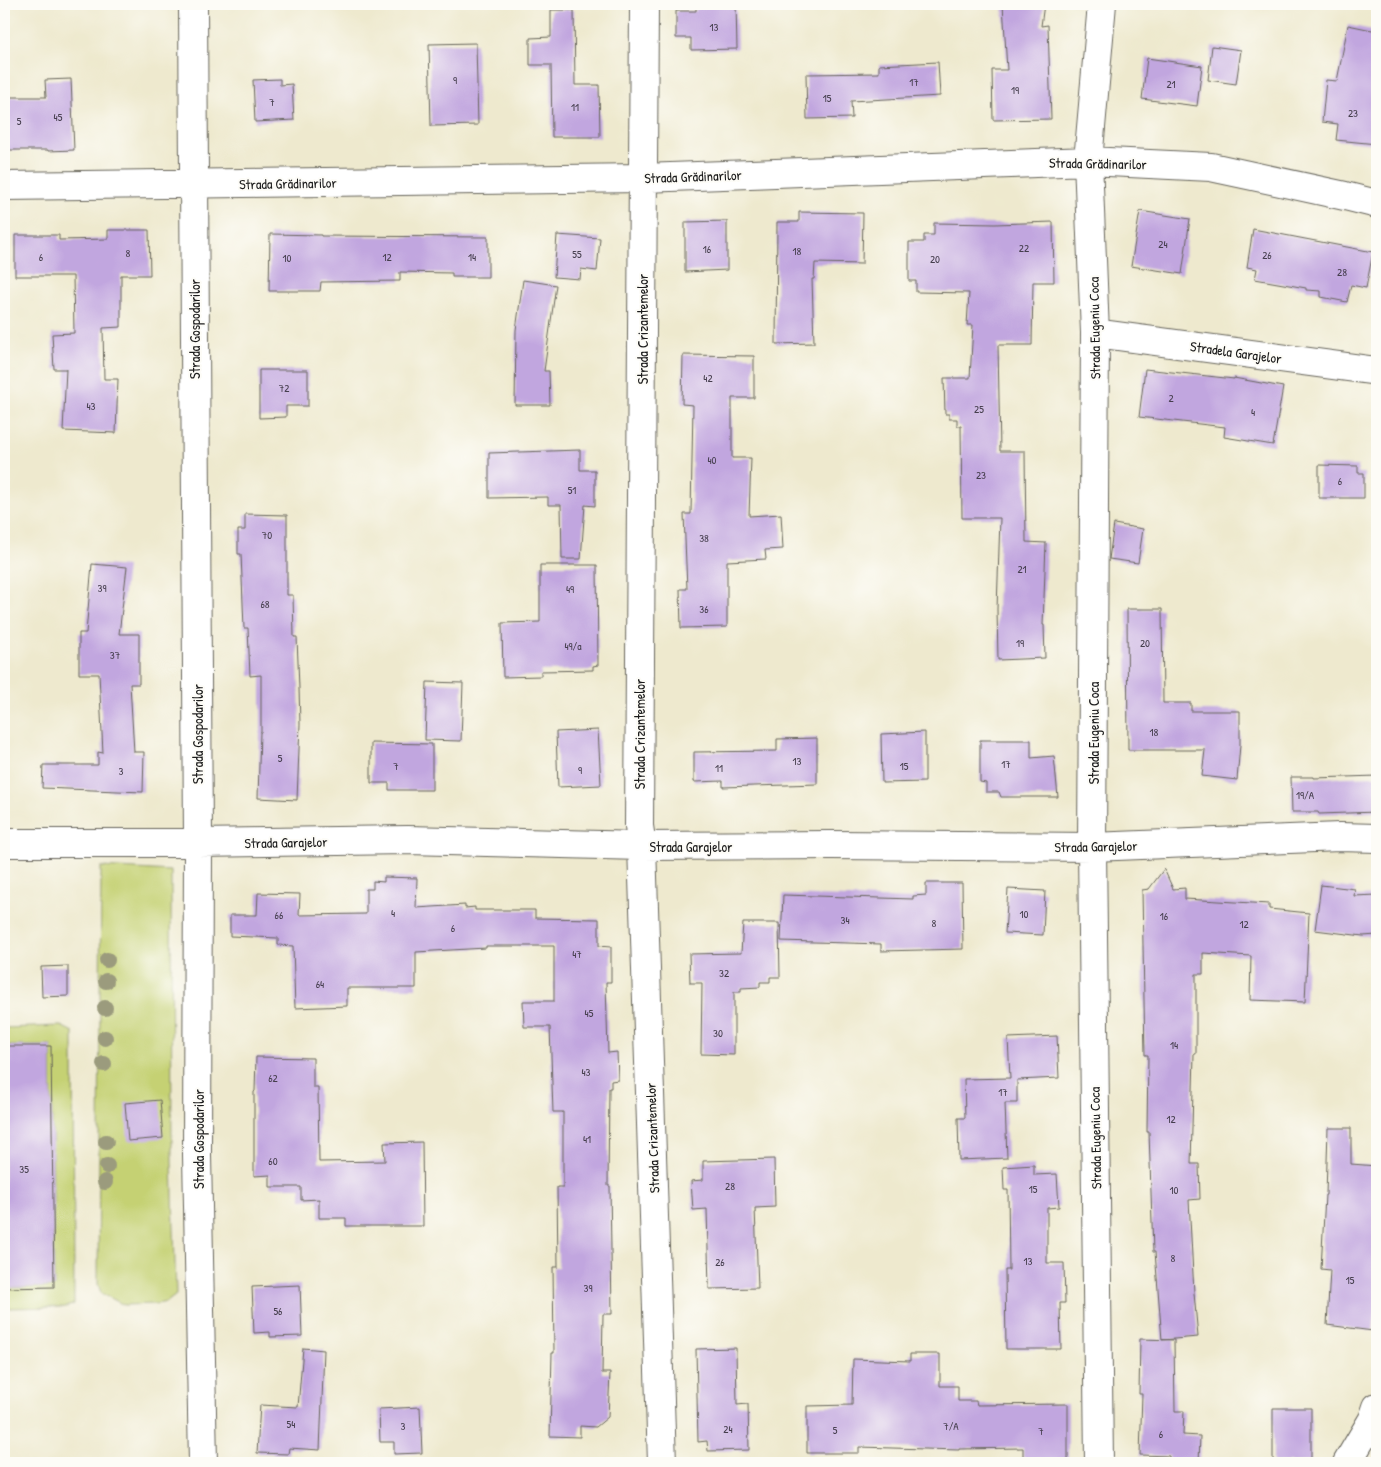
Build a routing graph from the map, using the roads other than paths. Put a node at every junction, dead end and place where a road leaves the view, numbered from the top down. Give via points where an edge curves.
1 (193, 4) edge
2 (644, 4) edge
3 (1102, 4) edge
4 (1088, 161) junction
5 (644, 178) junction
6 (194, 185) junction
7 (4, 186) edge
8 (1377, 204) edge
9 (1095, 333) junction
10 (1377, 371) edge
11 (1377, 838) edge
12 (4, 843) edge
13 (198, 843) junction
14 (642, 846) junction
15 (1092, 847) junction
16 (1376, 1415) edge
17 (203, 1463) edge
18 (662, 1463) edge
19 (1099, 1463) edge
20 (1347, 1463) edge

1 - 6 street, Strada Gospodarilor
2 - 5 street, Strada Crizantemelor
3 - 4 street, Strada Eugeniu Coca
4 - 5 street, Strada Grădinarilor
4 - 8 street, Strada Grădinarilor via 1212,167
4 - 9 street, Strada Eugeniu Coca
5 - 6 street, Strada Grădinarilor
5 - 14 street, Strada Crizantemelor via 639,816
6 - 7 street, Strada Grădinarilor
6 - 13 street, Strada Gospodarilor
9 - 10 street, Stradela Garajelor
9 - 15 street, Strada Eugeniu Coca
11 - 15 street, Strada Garajelor
12 - 13 street, Strada Garajelor
13 - 14 street, Strada Garajelor via 408,840
13 - 17 street, Strada Gospodarilor via 197,1155
14 - 15 street, Strada Garajelor
14 - 18 street, Strada Crizantemelor
15 - 19 street, Strada Eugeniu Coca
16 - 20 street

